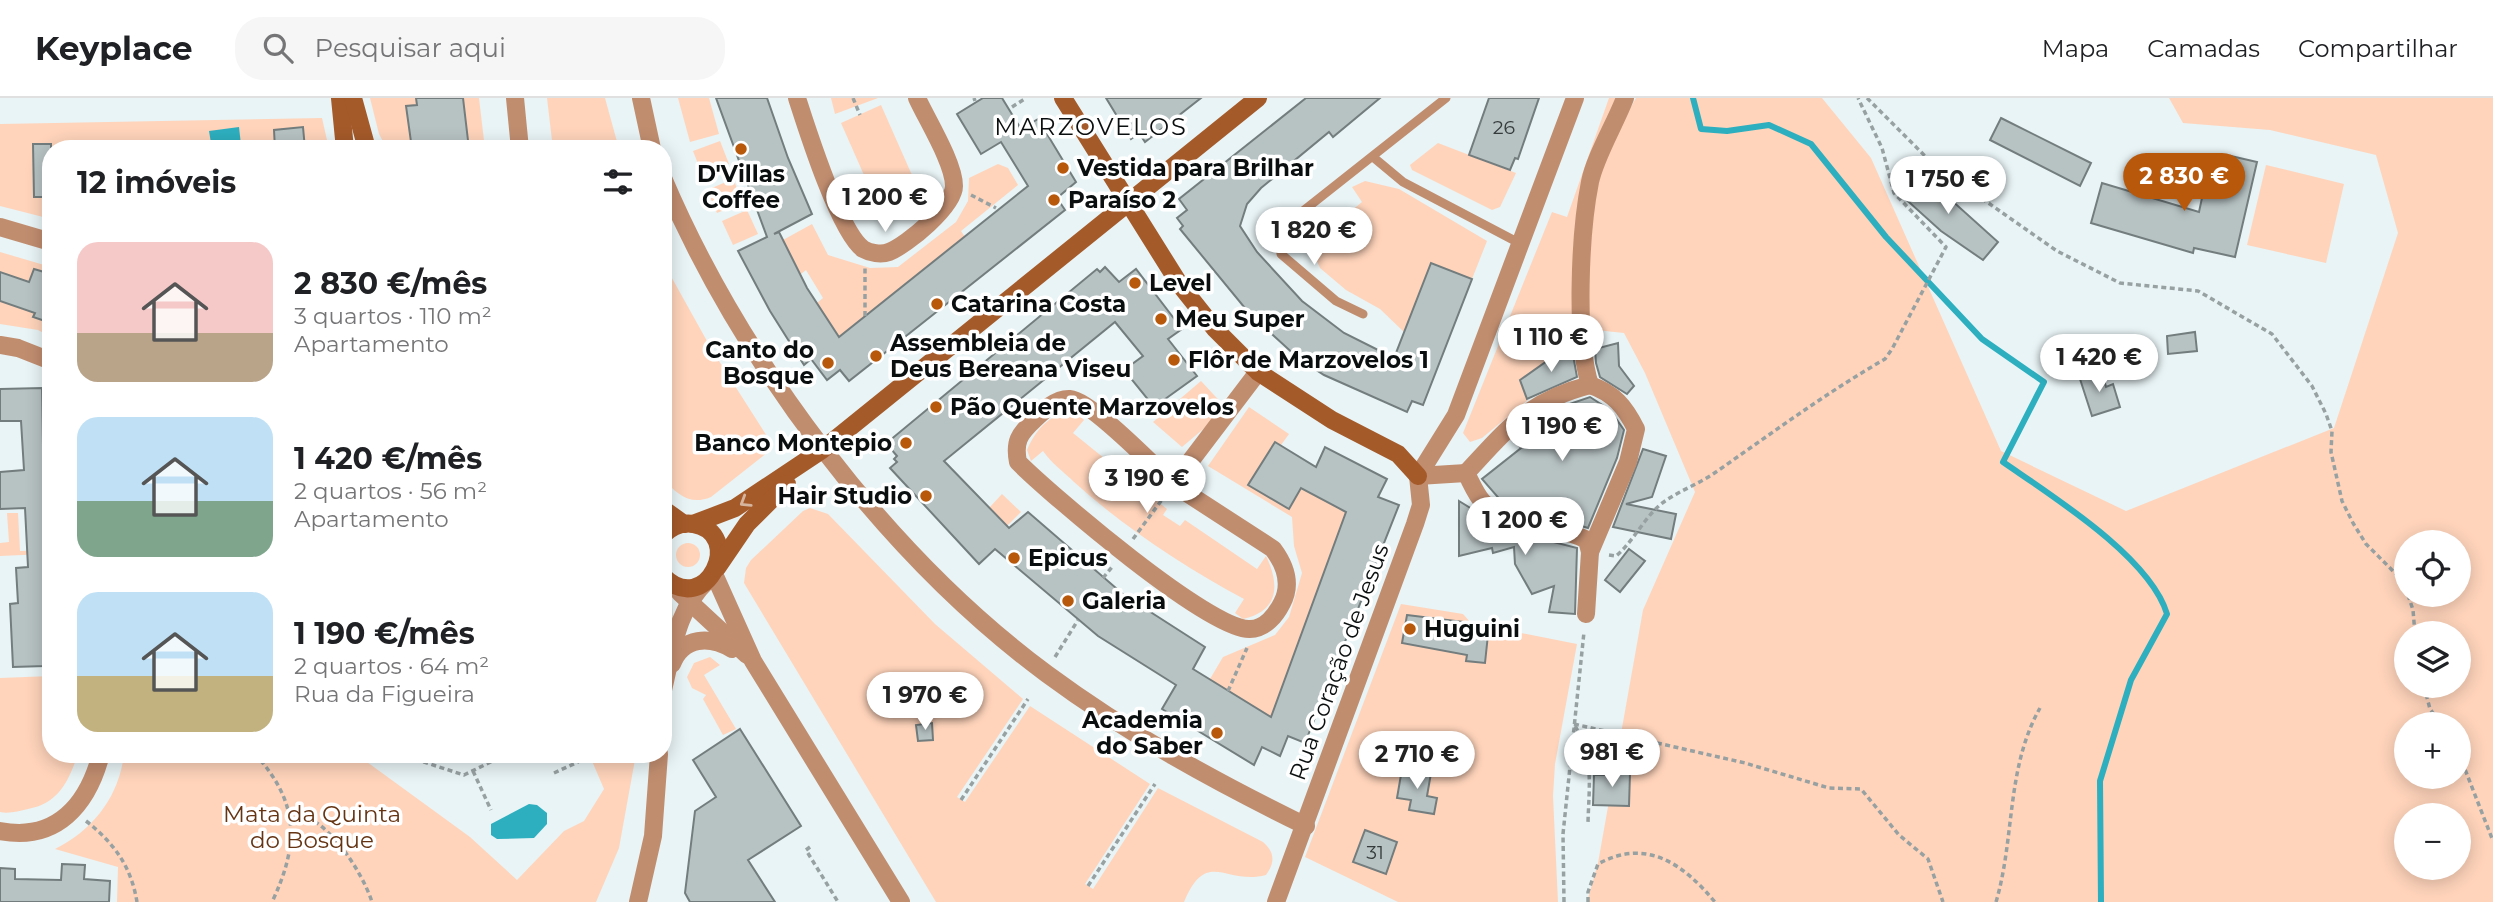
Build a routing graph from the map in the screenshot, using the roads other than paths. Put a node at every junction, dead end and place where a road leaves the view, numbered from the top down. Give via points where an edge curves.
1 (340, 98) edge
2 (353, 98) edge
3 (515, 98) edge
4 (640, 98) edge
5 (797, 98) edge
6 (917, 98) edge
7 (1063, 98) edge
8 (1258, 98) edge
9 (1446, 98) edge
10 (1575, 98) edge
11 (1625, 98) edge
12 (344, 140) edge
13 (365, 140) edge
14 (519, 140) edge
15 (650, 140) edge
16 (1373, 158) junction
17 (672, 199) edge
18 (1128, 204) junction
19 (672, 217) edge
20 (0, 227) edge
21 (684, 228) junction
22 (42, 239) edge
23 (1521, 244) junction
24 (1363, 314) dead end
25 (0, 345) edge
26 (42, 357) edge
27 (1258, 372) junction
28 (1590, 386) junction
29 (822, 450) junction
30 (1466, 473) junction
31 (1418, 476) junction
32 (1173, 484) junction
33 (672, 514) edge
34 (689, 524) junction
35 (672, 531) edge
36 (1590, 552) junction
37 (713, 573) junction
38 (672, 581) edge
39 (672, 584) edge
40 (689, 601) junction
41 (1586, 614) road end
42 (672, 654) edge
43 (753, 661) junction
44 (672, 662) edge
45 (99, 763) edge
46 (658, 763) edge
47 (1306, 826) junction
48 (0, 831) edge
49 (638, 902) edge
50 (901, 902) edge
51 (1276, 902) edge

1 - 12 street
2 - 13 street
3 - 14 street
4 - 15 street
5 - 6 street via 848,226 865,250 881,254 902,244 953,197 954,178
7 - 18 street
8 - 18 street
9 - 16 lane
10 - 23 street
11 - 28 street via 1590,182 1580,314
16 - 23 lane via 1403,182
16 - 24 lane via 1279,230 1281,254 1336,302
17 - 21 street
18 - 27 street via 1180,285
18 - 29 street
19 - 21 street
20 - 22 street
21 - 29 street via 754,352
23 - 31 street via 1456,415
25 - 26 street
27 - 31 street via 1332,420 1398,454
27 - 32 street
28 - 30 street via 1542,401 1516,419
28 - 36 street via 1619,402 1636,429 1628,462
29 -> 34 street via 735,508
29 - 37 street via 747,524
29 - 47 street via 960,600 1046,673 1202,775
30 - 31 street
30 - 36 street via 1482,502 1514,521 1570,531 1587,540
31 - 47 street, Rua Coração de Jesus via 1421,505
32 - 32 street via 1092,410 1070,399 1056,402 1022,432 1015,446 1018,462 1123,553 1220,619 1251,629 1264,625 1283,601 1284,565 1273,549
33 - 34 street
34 - 35 street
34 - 37 street via 702,527 715,540 719,549
36 - 41 street
37 - 38 street via 693,587
37 - 40 street
37 - 43 street
39 - 40 street
40 - 42 street
40 - 43 street
43 - 44 street via 719,641 702,639 689,643
43 - 50 street
45 - 48 street via 93,784 72,811 52,826 28,833
46 - 49 street via 653,836
47 - 51 street, Rua Coração de Jesus

